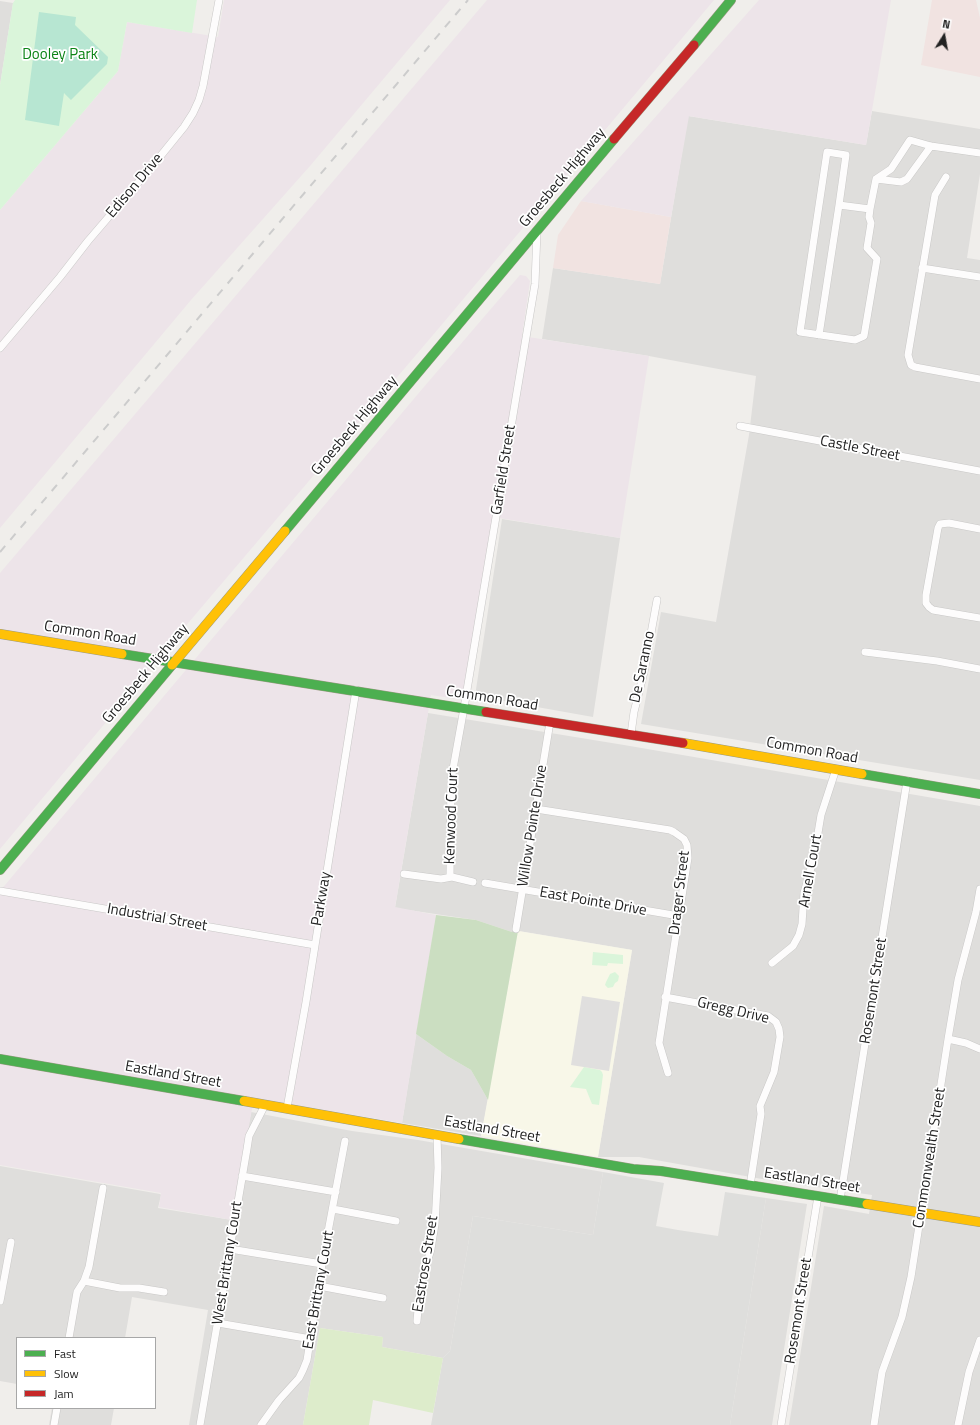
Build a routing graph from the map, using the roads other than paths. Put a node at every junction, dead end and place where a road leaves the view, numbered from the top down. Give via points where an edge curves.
1 (219, 0) edge
2 (731, 0) edge
3 (931, 146) junction
4 (980, 153) edge
5 (946, 177) dead end
6 (876, 179) junction
7 (839, 205) junction
8 (870, 210) junction
9 (537, 231) junction
10 (922, 268) junction
11 (980, 277) edge
12 (819, 335) junction
13 (0, 348) edge
14 (980, 379) edge
15 (740, 426) dead end
16 (980, 471) edge
17 (980, 529) edge
18 (657, 600) dead end
19 (980, 618) edge
20 (0, 634) edge
21 (865, 652) dead end
22 (174, 662) junction
23 (980, 669) edge
24 (356, 690) junction
25 (464, 708) junction
26 (550, 722) junction
27 (632, 734) junction
28 (836, 769) junction
29 (907, 781) junction
30 (980, 794) edge
31 (536, 809) junction
32 (0, 870) edge
33 (404, 874) dead end
34 (450, 877) junction
35 (473, 882) dead end
36 (484, 883) dead end
37 (980, 889) edge
38 (522, 890) junction
39 (0, 891) edge
40 (679, 916) junction
41 (516, 929) dead end
42 (315, 945) junction
43 (772, 962) dead end
44 (665, 997) junction
45 (948, 1039) junction
46 (980, 1049) edge
47 (0, 1059) edge
48 (668, 1073) dead end
49 (265, 1105) junction
50 (287, 1108) junction
51 (437, 1135) junction
52 (345, 1141) dead end
53 (242, 1176) junction
54 (750, 1186) junction
55 (103, 1188) dead end
56 (336, 1192) junction
57 (818, 1196) junction
58 (840, 1200) junction
59 (333, 1209) junction
60 (922, 1213) junction
61 (396, 1221) dead end
62 (980, 1222) edge
63 (11, 1242) dead end
64 (230, 1249) junction
65 (322, 1264) junction
66 (84, 1281) junction
67 (320, 1286) junction
68 (164, 1292) dead end
69 (383, 1298) dead end
70 (0, 1301) edge
71 (418, 1321) dead end
72 (218, 1323) junction
73 (69, 1337) edge
74 (311, 1339) junction
75 (980, 1340) edge
76 (57, 1409) edge
77 (54, 1425) edge
78 (200, 1425) edge
79 (261, 1425) edge
80 (781, 1425) edge
81 (874, 1425) edge
82 (958, 1425) edge

1 - 13 street, Edison Drive via 203,86 193,113 154,164
2 - 9 street, Groesbeck Highway
3 - 4 street
3 - 6 street via 907,179 901,182
3 - 6 street via 910,140 891,169
5 - 10 street via 935,195
6 - 8 street
7 - 8 street
7 - 12 street
7 - 12 street via 846,155 827,152 800,332
8 - 12 street via 871,223 867,248 876,259 864,336 855,340
9 - 22 street, Groesbeck Highway
9 - 25 street, Garfield Street via 535,284
10 - 11 street
10 - 14 street via 908,355 911,364
15 - 16 street, Castle Street
17 - 19 street via 949,522 940,524 926,595 926,603 933,610
18 - 27 street, De Saranno via 634,712
20 - 22 street, Common Road
21 - 23 street
22 - 24 street, Common Road
22 - 32 street, Groesbeck Highway
24 - 25 street, Common Road
24 - 42 street, Parkway
25 - 26 street, Common Road
25 - 34 street, Kenwood Court via 451,780
26 - 27 street, Common Road
26 - 31 street, Willow Pointe Drive
27 - 28 street, Common Road
28 - 29 street, Common Road
28 - 43 street, Arnell Court via 821,814 814,857 804,893 799,935 793,946
29 - 30 street, Common Road
29 - 58 street, Rosemont Street
31 - 38 street, Willow Pointe Drive
31 - 40 street, Drager Street via 670,830 680,835 687,845 688,858
33 - 34 street, Kenwood Court via 441,879
34 - 35 street, Kenwood Court
36 - 38 street, East Pointe Drive
37 - 45 street, Commonwealth Street via 958,980
38 - 40 street, East Pointe Drive
38 - 41 street, Willow Pointe Drive
39 - 42 street, Industrial Street
40 - 44 street, Drager Street
42 - 50 street, Parkway
44 - 48 street, Drager Street via 659,1043
44 - 54 street, Gregg Drive via 768,1016 776,1022 780,1037 774,1072 760,1106
45 - 46 street
45 - 60 street, Commonwealth Street
47 - 49 street, Eastland Street
49 - 50 street, Eastland Street
49 - 53 street, West Brittany Court via 250,1136
50 - 51 street, Eastland Street
51 - 54 street, Eastland Street via 633,1169
51 - 71 street, Eastrose Street via 435,1224 420,1286
52 - 56 street, East Brittany Court
53 - 56 street
53 - 64 street, West Brittany Court
54 - 57 street, Eastland Street
55 - 66 street via 89,1267
56 - 59 street, East Brittany Court
57 - 58 street, Eastland Street
57 - 80 street, Rosemont Street
58 - 60 street, Eastland Street
59 - 61 street
59 - 65 street, East Brittany Court
60 - 62 street, Eastland Street
60 - 81 street, Commonwealth Street via 907,1299 882,1372
63 - 70 street
64 - 65 street
64 - 72 street, West Brittany Court
65 - 67 street, East Brittany Court
66 - 68 street via 120,1288
66 - 73 street via 77,1292
67 - 69 street
67 - 74 street, East Brittany Court
72 - 74 street
72 - 78 street, West Brittany Court
74 - 79 street, East Brittany Court via 303,1370
75 - 82 street via 969,1372
76 - 77 street

